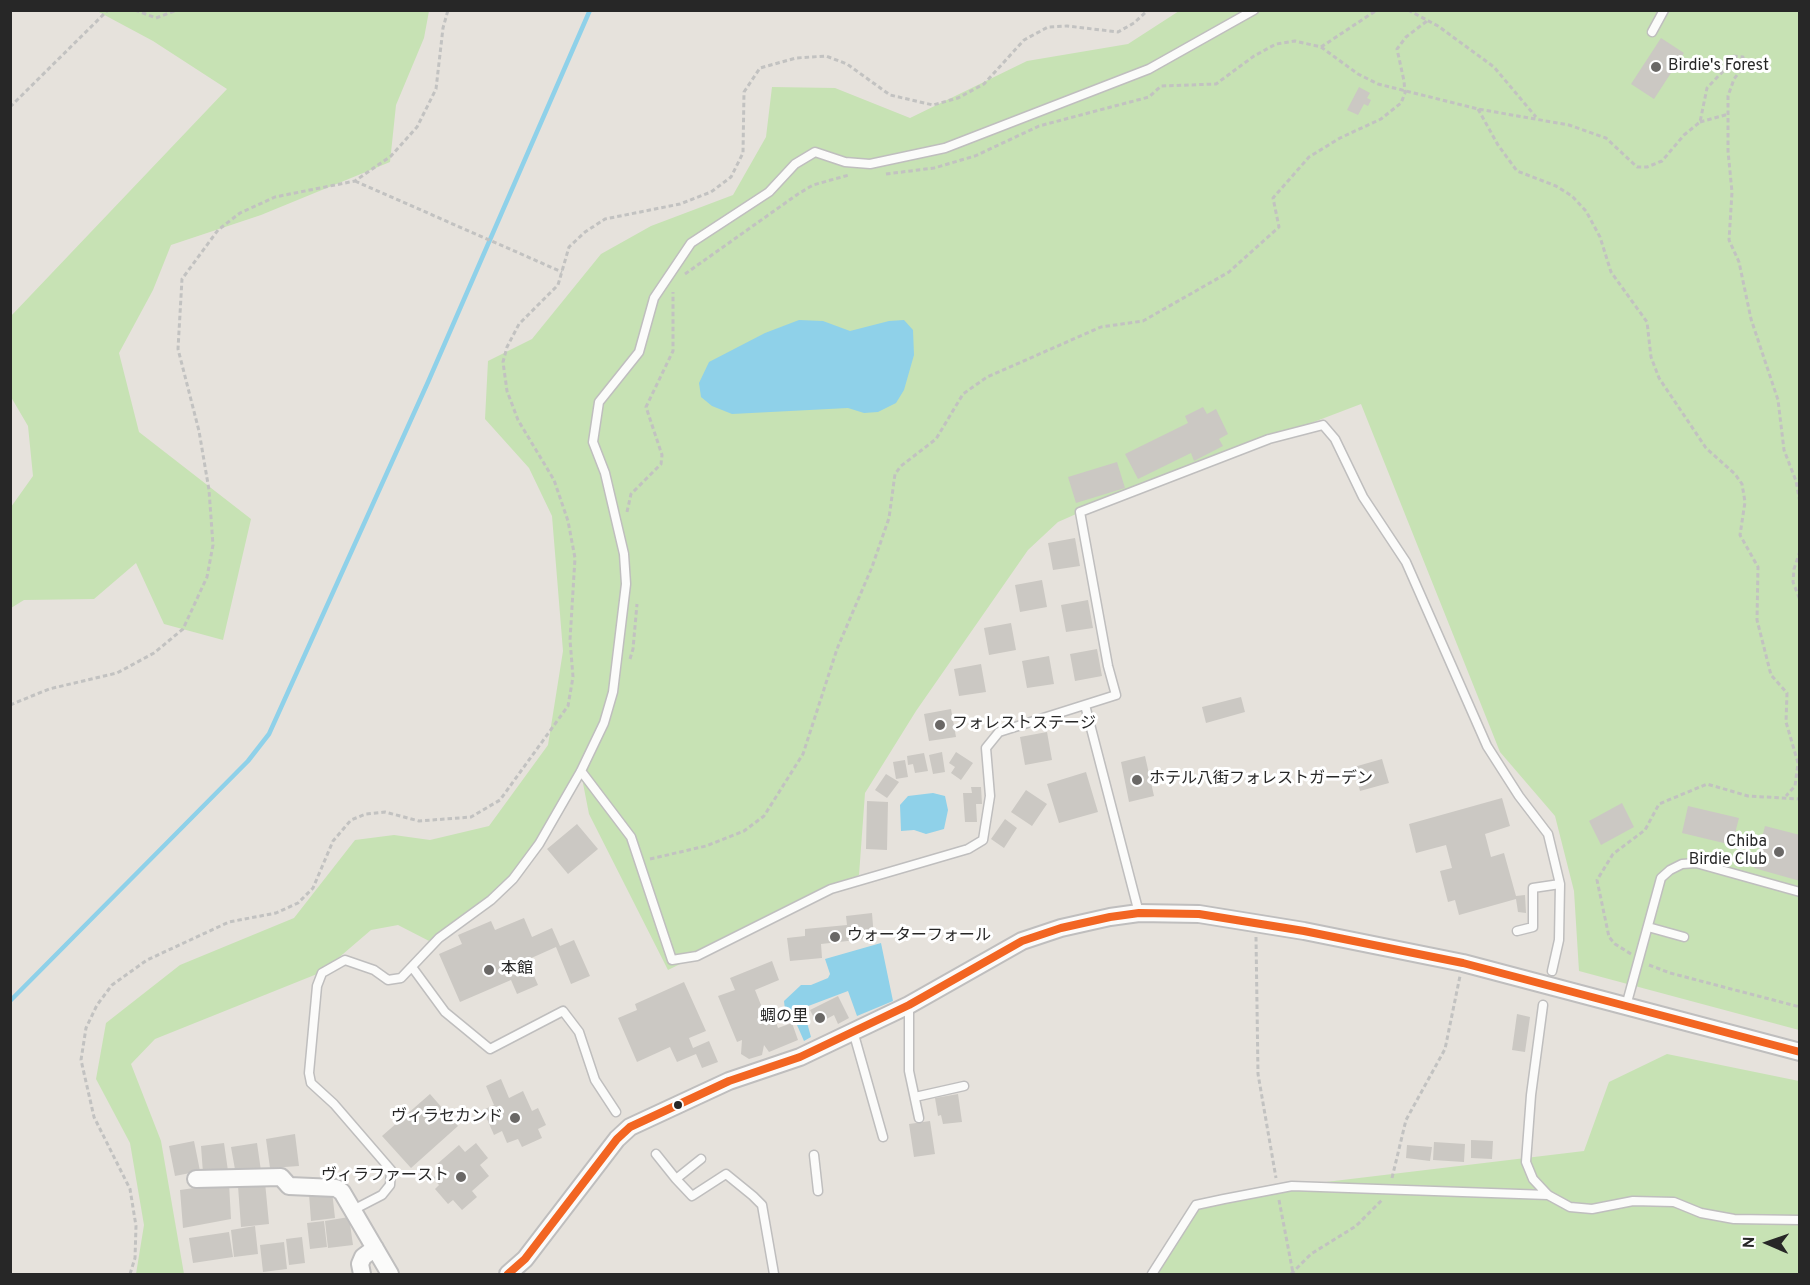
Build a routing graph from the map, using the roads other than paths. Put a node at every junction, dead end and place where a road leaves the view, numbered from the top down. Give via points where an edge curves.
1 (1254, 10) edge
2 (1664, 10) edge
3 (1653, 32) dead end
4 (1084, 705) junction
5 (580, 771) junction
6 (1560, 884) junction
7 (1800, 892) edge
8 (1139, 913) junction
9 (1648, 927) junction
10 (1517, 931) dead end
11 (1684, 937) dead end
12 (412, 967) junction
13 (1552, 971) dead end
14 (909, 1005) junction
15 (1543, 1005) dead end
16 (1626, 1006) junction
17 (853, 1031) junction
18 (1800, 1052) edge
19 (964, 1086) dead end
20 (915, 1097) junction
21 (616, 1112) dead end
22 (920, 1118) dead end
23 (883, 1137) dead end
24 (656, 1154) dead end
25 (814, 1155) dead end
26 (700, 1159) dead end
27 (196, 1179) dead end
28 (676, 1179) junction
29 (818, 1191) dead end
30 (1548, 1196) junction
31 (353, 1210) junction
32 (1800, 1220) edge
33 (375, 1248) junction
34 (390, 1274) edge
35 (362, 1275) edge
36 (508, 1275) edge
37 (774, 1275) edge
38 (1152, 1275) edge

1 - 5 lane via 1149,69 945,148 870,164 845,162 815,152 795,164 768,192 691,243 654,298 639,352 599,402 593,442 624,554 626,584 613,692 604,723
2 - 3 lane
4 - 5 lane via 999,732 987,748 990,796 983,840 968,849 831,888 697,956 672,960 631,837
4 - 6 lane via 1116,695 1080,512 1269,439 1323,425 1335,439 1363,497 1406,562 1487,746 1548,834
4 - 8 lane
5 - 12 lane via 539,844 513,879 440,938
6 - 10 lane via 1533,888 1533,927
6 - 13 lane via 1559,940
7 - 9 lane via 1696,863 1682,864 1661,878
8 - 14 street via 1061,928 1023,941
8 - 16 street via 1199,914 1255,922 1463,963
9 - 11 lane
9 - 16 lane
12 - 21 lane via 445,1012 490,1050 563,1011 579,1032 596,1080
12 - 31 lane via 401,978 388,980 374,970 345,960 322,973 317,986 311,1083 391,1170 390,1185 382,1195
14 - 17 street
14 - 20 lane via 909,1071
15 - 30 lane via 1526,1162 1533,1179
16 - 18 street
17 - 23 lane
17 - 36 street via 800,1057 729,1081 630,1127 525,1260
19 - 20 lane
20 - 22 lane
24 - 28 lane
25 - 29 lane
26 - 28 lane
27 - 31 street via 281,1177 289,1186 336,1188
28 - 37 lane via 692,1196 726,1174 753,1196 762,1205
30 - 32 lane via 1570,1207 1592,1209 1633,1201 1674,1202 1701,1213 1734,1219
30 - 38 lane via 1292,1186 1224,1199 1196,1205
31 - 33 street
33 - 34 street
33 - 35 street via 363,1257

